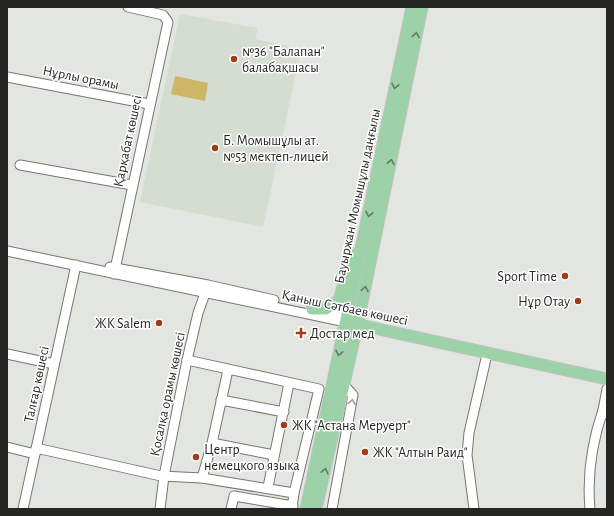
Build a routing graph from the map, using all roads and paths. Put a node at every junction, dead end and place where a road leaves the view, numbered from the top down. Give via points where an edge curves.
1 (128, 7) edge
2 (412, 7) edge
3 (422, 7) edge
4 (7, 77) edge
5 (149, 104) junction
6 (20, 165) dead end
7 (132, 186) junction
8 (363, 240) junction
9 (7, 251) edge
10 (76, 265) junction
11 (115, 271) junction
12 (207, 289) junction
13 (312, 309) junction
14 (347, 318) junction
15 (358, 321) junction
16 (7, 354) edge
17 (487, 354) junction
18 (187, 360) junction
19 (54, 364) junction
20 (228, 370) junction
21 (607, 372) edge
22 (607, 379) edge
23 (289, 384) junction
24 (344, 386) junction
25 (607, 389) edge
26 (221, 400) junction
27 (284, 412) junction
28 (605, 412) edge
29 (308, 434) junction
30 (321, 437) junction
31 (212, 443) junction
32 (7, 447) edge
33 (36, 451) junction
34 (274, 455) junction
35 (164, 476) junction
36 (202, 478) junction
37 (268, 487) junction
38 (294, 493) junction
39 (293, 508) edge
40 (23, 509) edge
41 (160, 509) edge
42 (231, 509) edge
43 (306, 509) edge
44 (316, 509) edge
45 (332, 509) edge
46 (474, 509) edge
47 (590, 509) edge

1 - 5 street, Қарқабат көшесі via 163,15 168,22
2 -> 8 main road, Бауыржан Момышұлы даңғылы
15 -> 3 main road, Бауыржан Момышұлы даңғылы
4 - 5 street, Нұрлы орамы
5 - 7 street, Қарқабат көшесі
6 - 7 street
7 - 11 street, Қарқабат көшесі
8 - 13 main road via 349,267 340,300 326,309
8 - 14 main road, Бауыржан Момышұлы даңғылы
9 - 10 street, Қаныш Сәтбаев көшесі
10 - 11 street, Қаныш Сәтбаев көшесі
10 - 19 street, Талғар көшесі
11 - 12 street, Қаныш Сәтбаев көшесі
12 - 13 street, Қаныш Сәтбаев көшесі
12 - 14 street, Қаныш Сәтбаев көшесі
12 - 18 street, Қосалқа орамы көшесі via 198,313
13 - 14 street, Қаныш Сәтбаев көшесі
14 - 15 main road, Қаныш Сәтбаев көшесі
14 -> 30 main road, Бауыржан Момышұлы даңғылы
15 - 17 main road, Қаныш Сәтбаев көшесі
15 - 21 main road, Қаныш Сәтбаев көшесі
15 - 24 main road, Бауыржан Момышұлы даңғылы
16 - 19 street
17 - 22 main road, Қаныш Сәтбаев көшесі
17 - 46 street via 469,433 467,455
18 - 20 street
18 - 35 street, Қосалқа орамы көшесі
19 - 33 street, Талғар көшесі
20 - 23 street
20 - 26 street
23 - 27 street
23 - 29 street via 319,389
44 -> 24 main road, Бауыржан Момышұлы даңғылы
45 -> 24 street via 353,395
25 - 28 street
26 - 27 street
26 - 31 street
27 - 34 street
28 - 47 street via 589,470
29 - 30 street
29 - 38 street
30 - 43 main road, Бауыржан Момышұлы даңғылы
31 - 34 street
31 - 36 street
32 - 33 street
33 - 35 street
33 - 40 street, Талғар көшесі
34 - 37 street
35 - 36 street
35 - 41 street, Қосалқа орамы көшесі
36 - 37 street
37 - 38 street
38 - 39 street
39 - 42 street via 234,496

